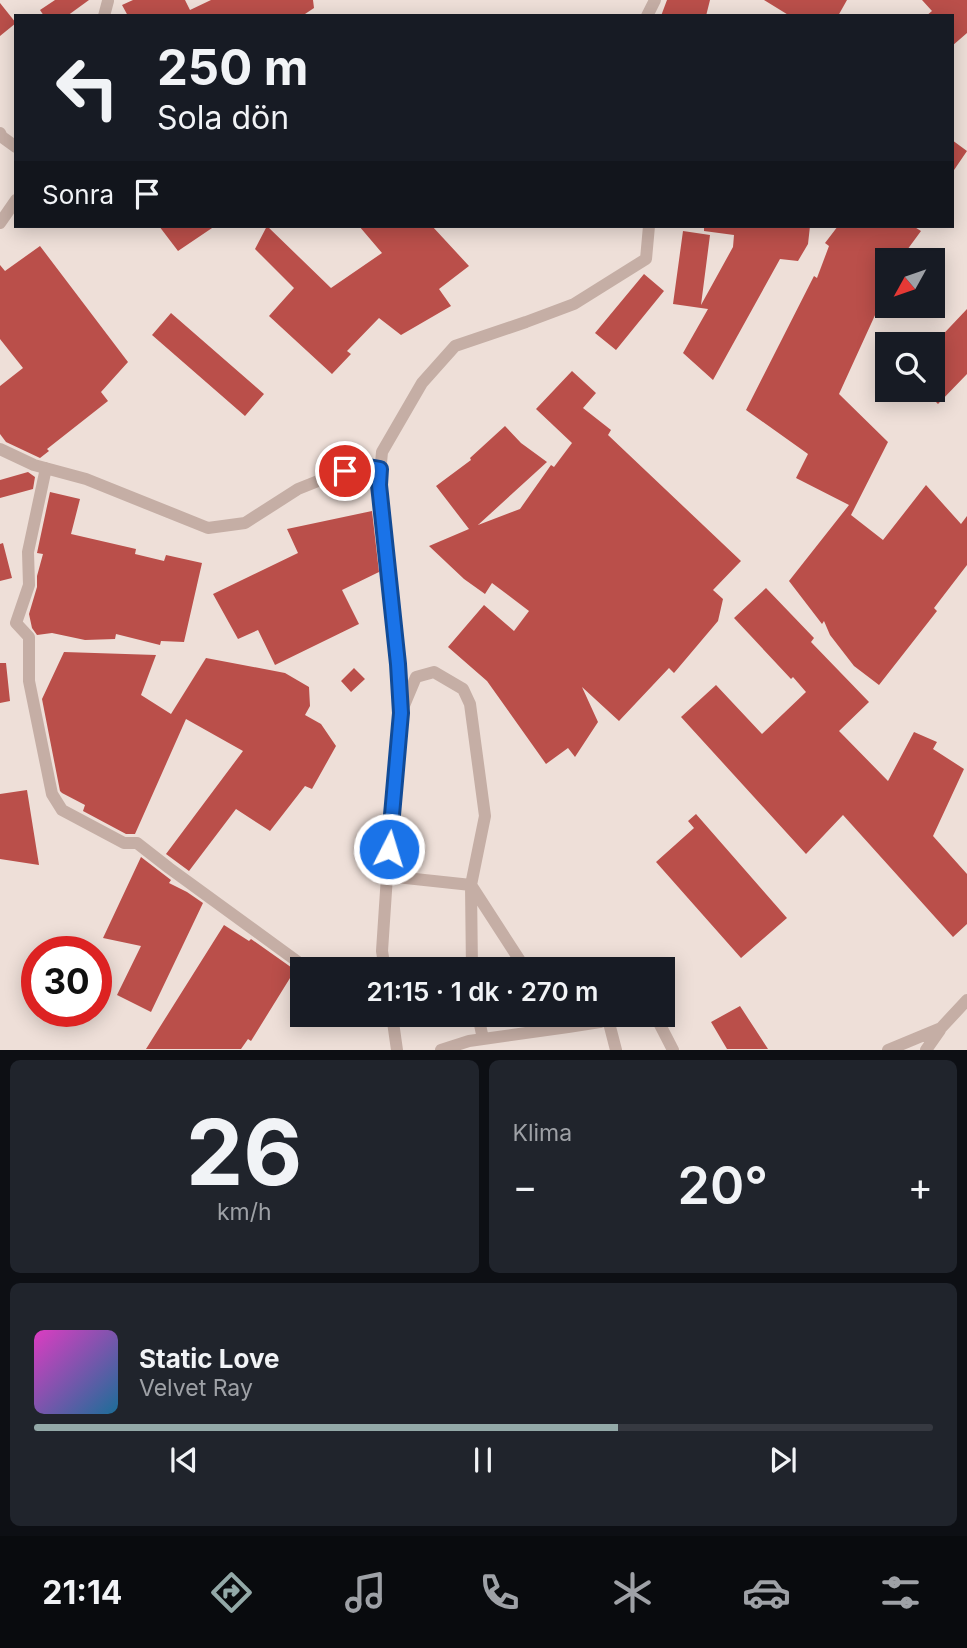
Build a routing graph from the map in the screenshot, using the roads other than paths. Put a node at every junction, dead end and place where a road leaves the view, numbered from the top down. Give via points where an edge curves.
1 (0, 133) edge
2 (14, 146) edge
3 (14, 203) edge
4 (0, 223) edge
5 (649, 228) edge
6 (0, 449) edge
7 (46, 468) junction
8 (380, 469) junction
9 (401, 713) junction
10 (387, 876) junction
11 (471, 885) junction
12 (291, 957) edge
13 (383, 957) edge
14 (472, 957) edge
15 (518, 957) edge
16 (967, 1000) edge
17 (394, 1027) edge
18 (480, 1027) edge
19 (568, 1027) edge
20 (610, 1027) edge
21 (661, 1027) edge
22 (941, 1028) junction
23 (483, 1039) junction
24 (397, 1049) edge
25 (442, 1049) edge
26 (616, 1049) edge
27 (673, 1049) edge
28 (888, 1049) edge
29 (926, 1049) edge

1 - 2 street
3 - 4 street
5 - 8 street via 646,260 574,303 455,345 422,383 382,452
6 - 7 street
7 - 8 street via 86,479 208,528 244,523 298,489 328,477 363,466
7 - 12 street via 28,552 29,585 16,623 29,637 29,681 52,794 62,810 124,843 137,843
8 - 9 street
9 - 10 street
9 - 11 street via 416,677 434,672 463,689 470,704 485,816
10 - 11 street
10 - 13 street
11 - 14 street
11 - 15 street
16 - 22 street
17 - 24 street
18 - 23 street
19 - 23 street
20 - 26 street
21 - 27 street
22 - 28 street
22 - 29 street
23 - 25 street

